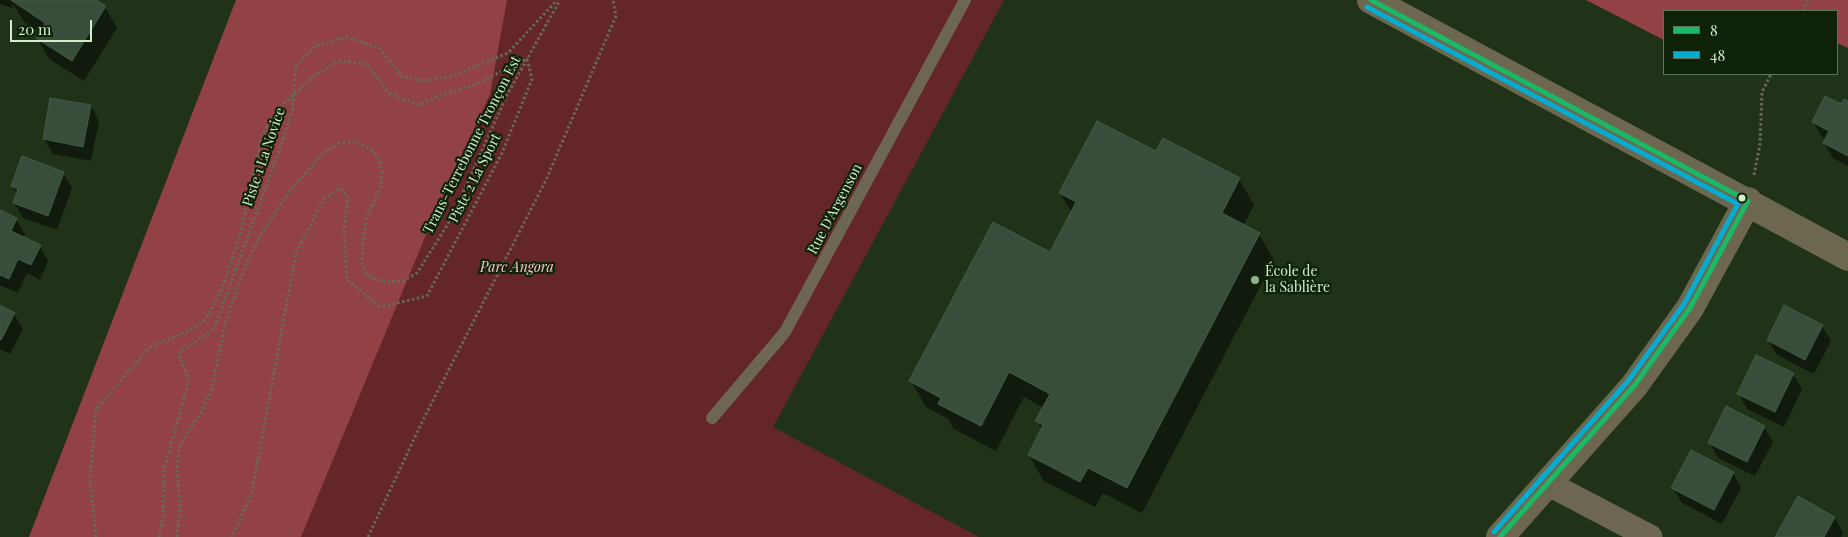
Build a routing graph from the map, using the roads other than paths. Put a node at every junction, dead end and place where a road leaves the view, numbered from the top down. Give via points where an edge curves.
1 (965, 0) edge
2 (1371, 0) edge
3 (1748, 202) junction
4 (1848, 257) edge
5 (712, 418) dead end
6 (1548, 483) junction
7 (1500, 537) edge
8 (1650, 537) edge

1 - 5 lane, Rue D'Argenson via 785,332
2 - 3 street
3 - 4 street
3 - 6 street via 1690,308 1634,386
6 - 7 street
6 - 8 street

